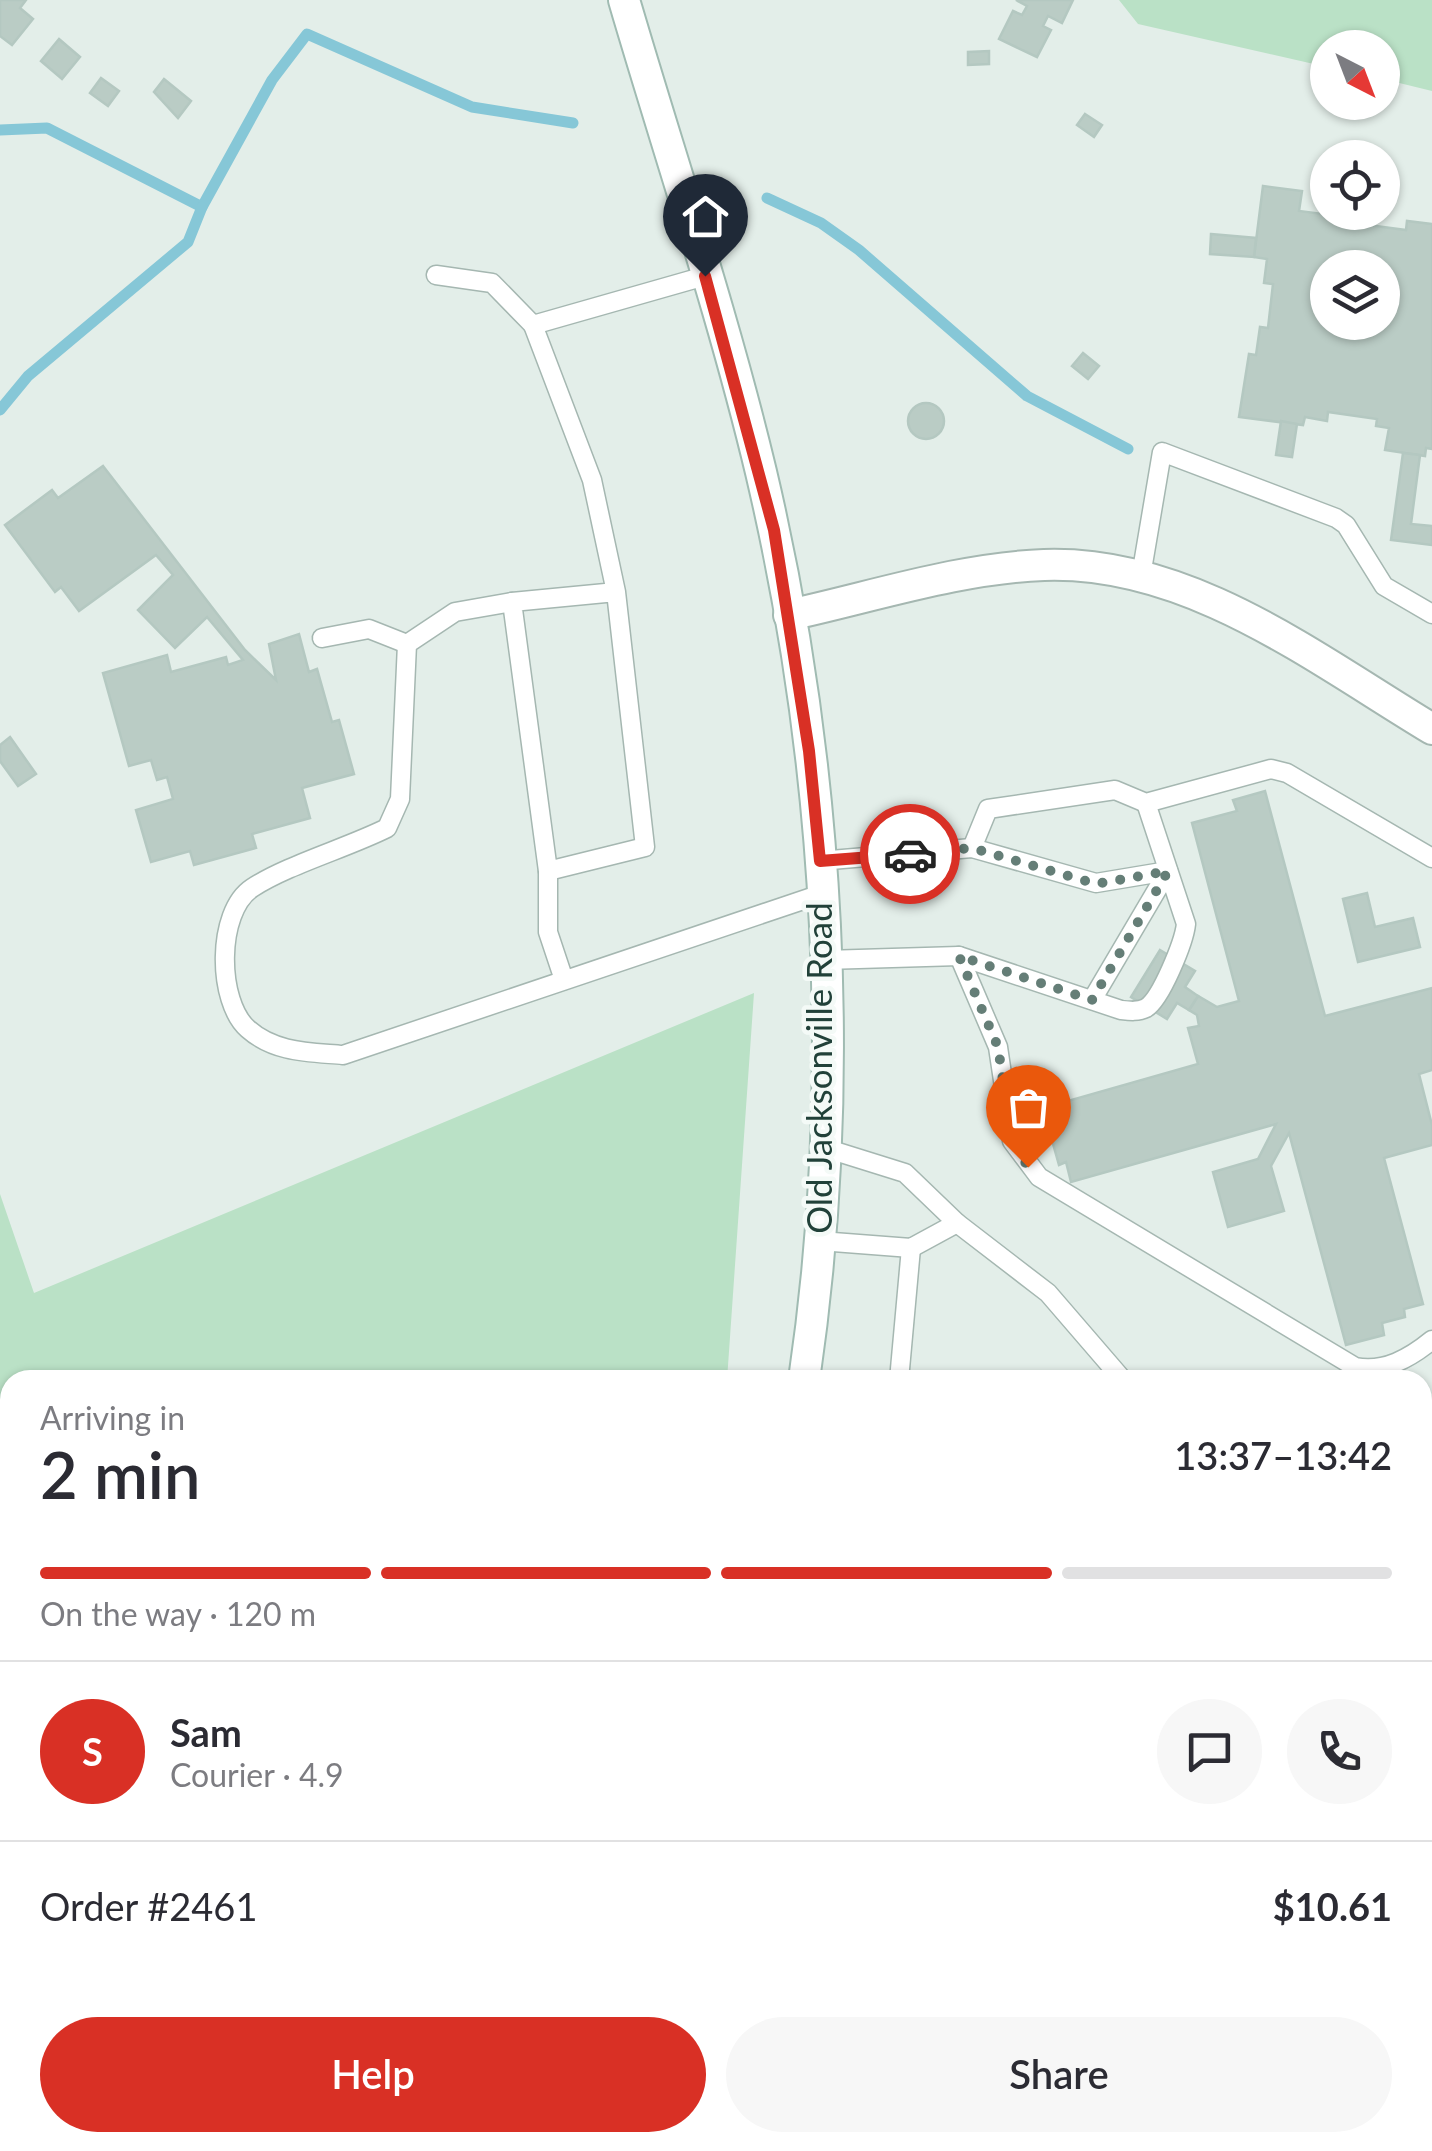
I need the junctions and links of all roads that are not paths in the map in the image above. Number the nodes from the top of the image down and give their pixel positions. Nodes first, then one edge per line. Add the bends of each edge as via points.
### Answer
1 (624, 0) edge
2 (436, 275) dead end
3 (705, 276) junction
4 (532, 325) junction
5 (1141, 576) junction
6 (616, 592) junction
7 (512, 602) junction
8 (1432, 614) edge
9 (789, 615) junction
10 (322, 638) dead end
11 (407, 644) junction
12 (1432, 729) edge
13 (1146, 804) junction
14 (972, 848) junction
15 (1432, 858) edge
16 (820, 861) junction
17 (548, 871) junction
18 (1168, 871) junction
19 (821, 894) junction
20 (959, 956) junction
21 (825, 960) junction
22 (564, 980) junction
23 (1092, 1000) junction
24 (825, 1148) junction
25 (956, 1224) junction
26 (820, 1241) junction
27 (912, 1248) junction
28 (1432, 1340) edge
29 (805, 1370) edge
30 (900, 1370) edge
31 (1113, 1370) edge

1 - 3 main road, Old Jacksonville Road
2 - 4 lane via 492,283
3 - 4 lane
3 - 9 main road, Old Jacksonville Road via 760,469
4 - 6 lane via 592,480
5 - 8 lane via 1162,452 1336,518 1384,586
5 - 9 main road via 1076,566 1014,568
5 - 12 main road via 1254,622
6 - 7 lane
6 - 17 lane via 645,847
7 - 11 lane via 455,612
7 - 17 lane
9 - 16 main road, Old Jacksonville Road
10 - 11 lane via 369,630
11 - 22 lane via 400,799 387,828 249,889 224,935 225,983 246,1028 286,1050 344,1055
13 - 14 lane via 1115,790 988,810
13 - 15 lane via 1271,769
13 - 18 lane
14 - 16 lane
14 - 18 lane via 1096,884
16 - 19 main road, Old Jacksonville Road
17 - 22 lane via 548,932
18 - 23 lane
18 - 23 lane via 1185,936 1153,1002 1135,1011
19 - 21 main road, Old Jacksonville Road
19 - 22 lane
20 - 21 lane
20 - 23 lane
20 - 28 lane via 998,1047 1012,1141 1039,1177 1355,1368 1394,1364
21 - 24 main road, Old Jacksonville Road
24 - 25 lane via 905,1173
24 - 26 main road, Old Jacksonville Road
25 - 27 lane
25 - 31 lane via 1048,1293
26 - 27 lane
26 - 29 main road, Old Jacksonville Road
27 - 30 lane

